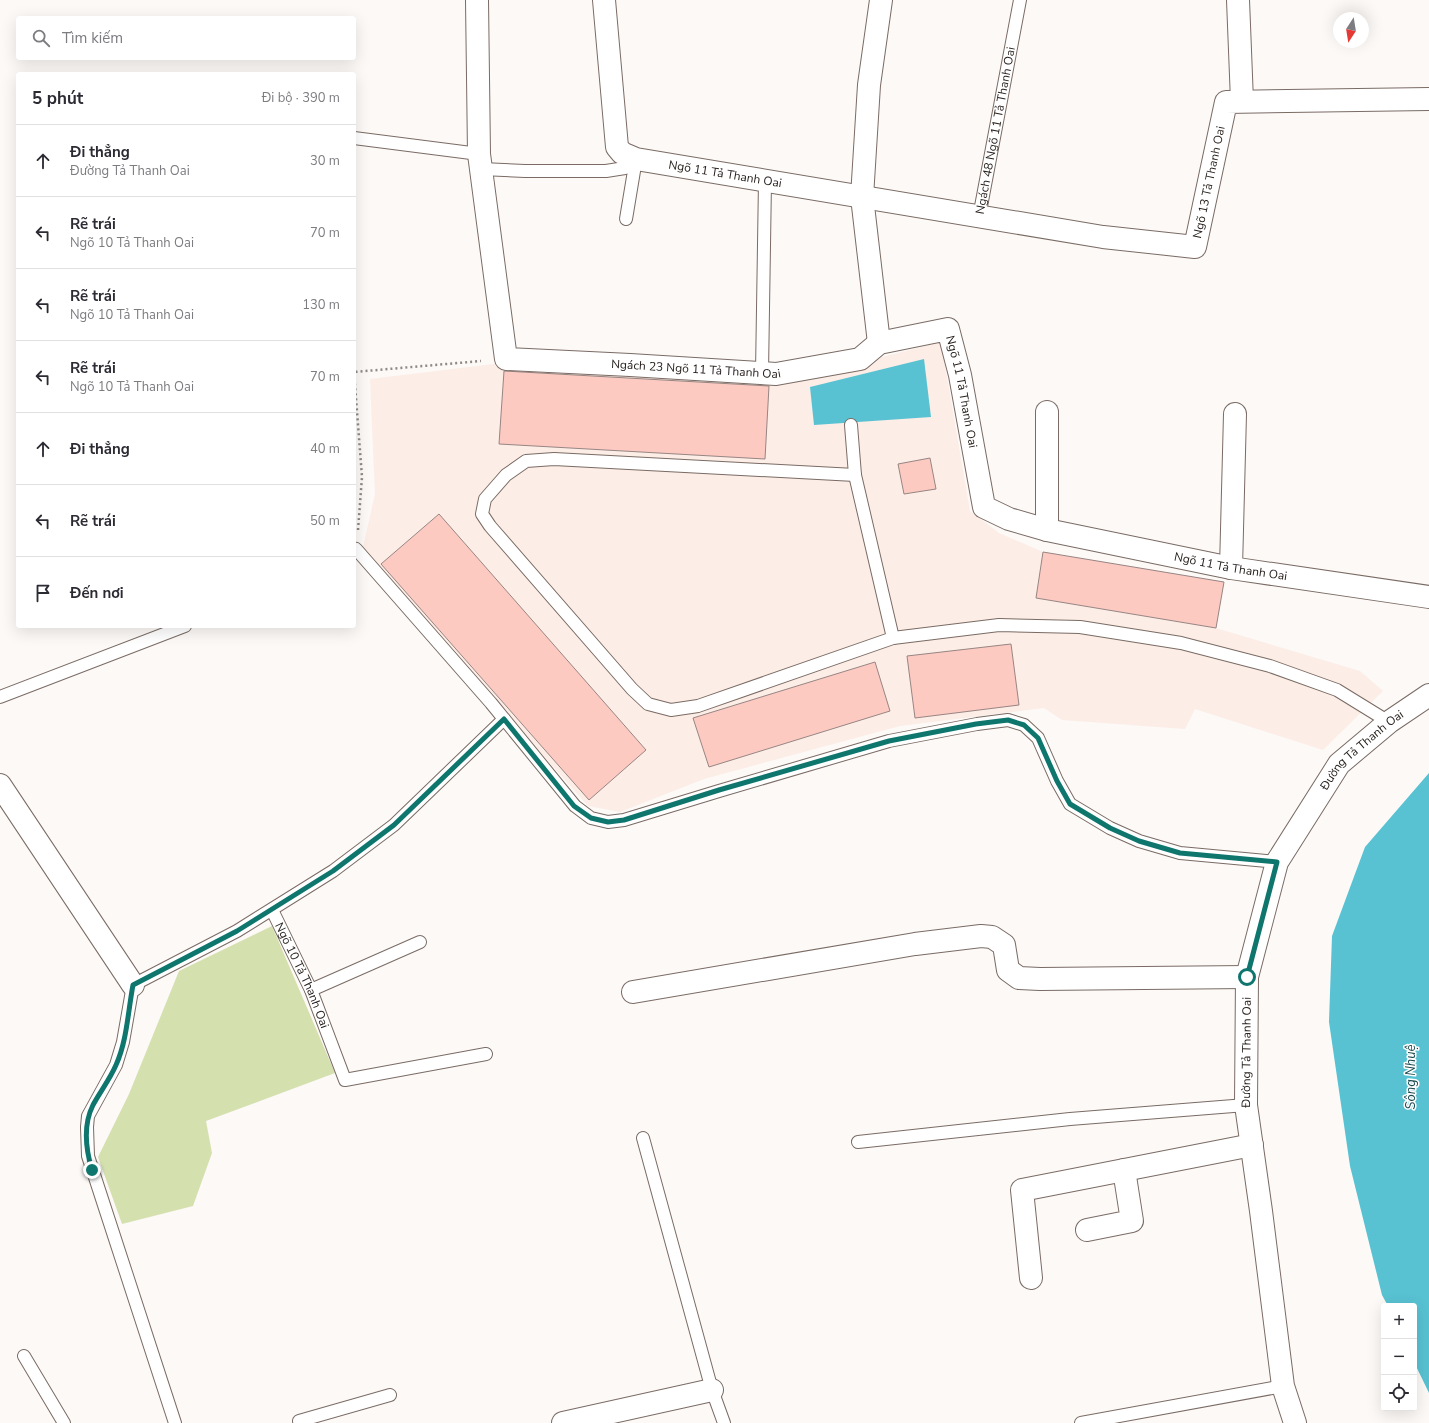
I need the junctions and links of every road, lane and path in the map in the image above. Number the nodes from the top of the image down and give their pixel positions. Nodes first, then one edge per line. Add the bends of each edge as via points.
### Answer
1 (477, 0) edge
2 (604, 0) edge
3 (881, 0) edge
4 (1020, 0) edge
5 (1238, 0) edge
6 (1429, 99) edge
7 (1242, 101) junction
8 (356, 138) edge
9 (636, 159) junction
10 (480, 162) junction
11 (765, 181) junction
12 (862, 197) junction
13 (979, 217) junction
14 (626, 219) dead end
15 (879, 343) junction
16 (506, 359) junction
17 (356, 372) edge
18 (762, 373) junction
19 (356, 398) edge
20 (1047, 412) dead end
21 (1235, 414) dead end
22 (851, 425) dead end
23 (855, 475) junction
24 (1046, 530) junction
25 (356, 540) edge
26 (356, 551) edge
27 (1231, 568) junction
28 (1429, 597) edge
29 (180, 628) edge
30 (893, 638) junction
31 (1429, 695) edge
32 (0, 697) edge
33 (504, 719) junction
34 (1389, 722) junction
35 (0, 785) edge
36 (1277, 862) junction
37 (272, 910) junction
38 (420, 942) dead end
39 (1247, 977) junction
40 (133, 985) junction
41 (311, 990) junction
42 (634, 992) dead end
43 (486, 1054) dead end
44 (1246, 1105) junction
45 (643, 1138) dead end
46 (858, 1142) dead end
47 (1252, 1145) junction
48 (1124, 1170) junction
49 (1087, 1230) dead end
50 (1031, 1278) dead end
51 (24, 1356) dead end
52 (1284, 1386) junction
53 (712, 1390) junction
54 (390, 1395) dead end
55 (296, 1422) edge
56 (64, 1423) edge
57 (175, 1423) edge
58 (563, 1423) edge
59 (724, 1423) edge
60 (1081, 1423) edge
61 (1294, 1423) edge

1 - 10 street
2 - 9 street, Ngõ 11 Tả Thanh Oai via 617,147 622,153
3 - 12 street via 869,85
4 - 13 lane, Ngách 48 Ngõ 11 Tả Thanh Oai
5 - 7 street
6 - 7 street, Ngõ 13 Tả Thanh Oai
7 - 13 street, Ngõ 13 Tả Thanh Oai via 1226,102 1195,246 1103,237
8 - 10 lane
9 - 10 lane via 625,168 606,171 524,171
9 - 11 street, Ngõ 11 Tả Thanh Oai
9 - 14 lane
10 - 16 street
11 - 12 street, Ngõ 11 Tả Thanh Oai
11 - 18 lane
12 - 13 street, Ngách 48 Ngõ 11 Tả Thanh Oai
12 - 15 street
15 - 18 street, Ngách 23 Ngõ 11 Tả Thanh Oai via 860,359 776,374
15 - 24 street, Ngõ 11 Tả Thanh Oai via 948,329 960,375 984,507 1010,519
16 - 17 path
16 - 18 street, Ngách 23 Ngõ 11 Tả Thanh Oai
19 - 25 path via 362,477
20 - 24 street
21 - 27 street
22 - 23 lane
23 - 30 lane
23 - 30 lane via 554,459 526,461 506,475 485,499 482,514 648,704 671,710 698,706
24 - 27 street, Ngõ 11 Tả Thanh Oai
26 - 33 lane
27 - 28 street, Ngõ 11 Tả Thanh Oai
29 - 32 lane
30 - 34 lane via 999,626 1080,627 1181,643 1270,666 1337,690
31 - 34 street, Đường Tả Thanh Oai
33 - 36 lane via 574,806 591,818 608,822 624,820 889,741 1008,720 1024,725 1038,738 1070,804 1110,828 1139,841 1180,853
33 - 37 lane, Ngõ 10 Tả Thanh Oai via 394,825 333,871
34 - 36 street, Đường Tả Thanh Oai via 1339,764
35 - 40 street
36 - 39 street, Đường Tả Thanh Oai
37 - 40 lane
37 - 41 lane, Ngõ 10 Tả Thanh Oai
38 - 41 lane
39 - 42 street via 1019,978 1008,970 1004,945 992,937 981,936 915,944
39 - 44 street, Đường Tả Thanh Oai
40 - 57 lane via 123,1042 116,1065 88,1116 88,1156
41 - 43 lane, Ngõ 10 Tả Thanh Oai via 345,1080
44 - 46 lane via 1070,1118
44 - 47 street, Đường Tả Thanh Oai
45 - 53 lane
47 - 48 street
47 - 52 street, Đường Tả Thanh Oai
48 - 49 street via 1132,1221
48 - 50 street via 1022,1190
51 - 56 lane
52 - 60 lane
52 - 61 street, Đường Tả Thanh Oai
53 - 58 street
53 - 59 lane
54 - 55 lane

